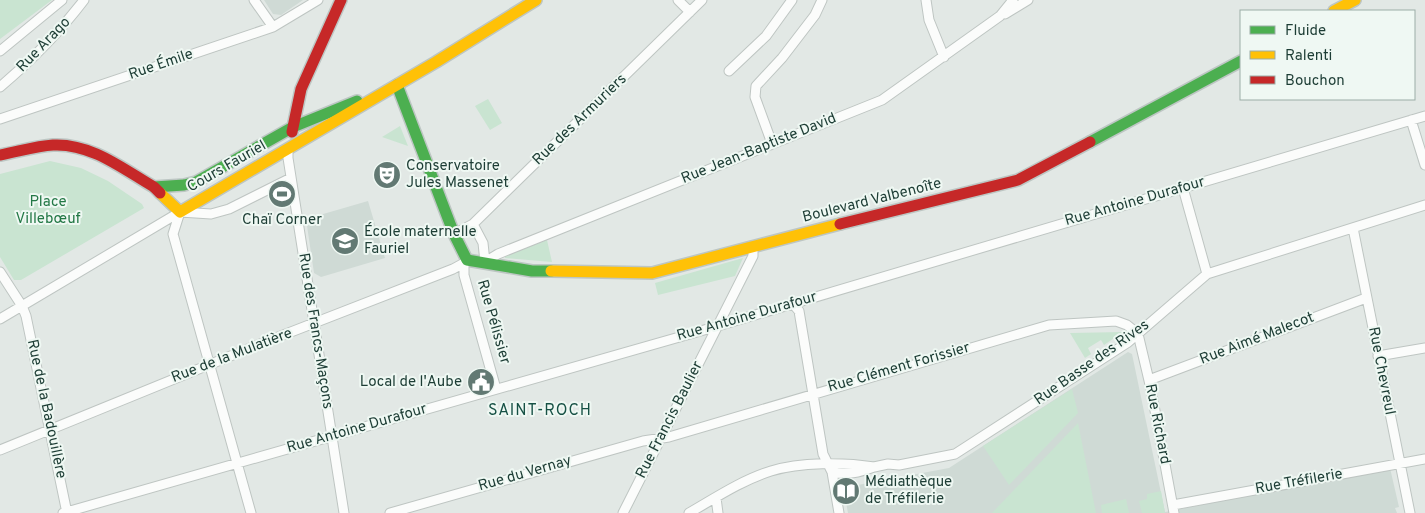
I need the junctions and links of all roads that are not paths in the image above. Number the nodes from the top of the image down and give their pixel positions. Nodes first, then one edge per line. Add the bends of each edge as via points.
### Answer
1 (62, 0) edge
2 (84, 0) edge
3 (254, 0) edge
4 (318, 0) edge
5 (341, 0) edge
6 (536, 0) edge
7 (678, 0) edge
8 (702, 0) edge
9 (792, 0) edge
10 (822, 0) edge
11 (926, 0) edge
12 (1013, 0) edge
13 (1028, 0) edge
14 (1355, 0) edge
15 (1336, 10) edge
16 (690, 12) junction
17 (1000, 16) junction
18 (272, 27) junction
19 (0, 51) edge
20 (944, 57) junction
21 (1240, 62) edge
22 (728, 70) dead end
23 (397, 85) junction
24 (0, 87) edge
25 (1425, 116) edge
26 (0, 119) edge
27 (1412, 120) junction
28 (293, 127) junction
29 (770, 145) junction
30 (288, 149) junction
31 (0, 155) edge
32 (1425, 165) edge
33 (291, 178) junction
34 (154, 187) junction
35 (1184, 188) junction
36 (1425, 205) edge
37 (180, 212) junction
38 (473, 224) junction
39 (1353, 228) junction
40 (454, 234) junction
41 (750, 247) junction
42 (466, 261) junction
43 (484, 262) junction
44 (0, 272) edge
45 (1207, 274) junction
46 (1366, 298) junction
47 (793, 304) junction
48 (22, 306) junction
49 (0, 319) edge
50 (314, 324) junction
51 (718, 326) junction
52 (1138, 334) junction
53 (1425, 348) edge
54 (1378, 356) junction
55 (210, 364) junction
56 (1149, 380) junction
57 (496, 389) junction
58 (814, 393) junction
59 (50, 429) junction
60 (331, 436) junction
61 (660, 438) junction
62 (0, 450) edge
63 (1425, 459) edge
64 (238, 463) junction
65 (1400, 464) junction
66 (829, 468) junction
67 (716, 498) junction
68 (1173, 509) edge
69 (65, 513) edge
70 (251, 513) edge
71 (344, 513) edge
72 (390, 513) edge
73 (623, 513) edge
74 (689, 513) edge
75 (718, 513) edge
76 (839, 513) edge
77 (1410, 513) edge

1 - 19 street
2 - 24 street, Rue Arago via 60,30
3 - 18 street
4 - 18 street, Rue Émile
5 - 28 main road via 302,89
6 - 23 main road, Cours Fauriel
7 - 16 street
8 - 16 street, Rue des Armuriers
9 - 22 street via 766,36
10 - 29 street via 782,58 756,86 754,98
11 - 20 street via 929,20
12 - 17 street, Rue Jean-Baptiste David
13 - 17 street
14 - 15 main road
16 - 38 street, Rue des Armuriers
17 - 20 street, Rue Jean-Baptiste David
18 - 26 street, Rue Émile
20 - 29 street, Rue Jean-Baptiste David via 882,100
21 - 41 main road, Boulevard Valbenoîte via 1018,180
23 - 28 main road, Cours Fauriel
23 - 30 main road, Cours Fauriel
23 - 40 main road
25 - 27 street, Rue Antoine Durafour
27 - 32 street
27 - 35 street, Rue Antoine Durafour
28 - 30 main road, Cours Fauriel
28 - 34 main road, Cours Fauriel via 196,182
29 - 43 street, Rue Jean-Baptiste David
30 - 33 street, Rue des Francs-Maçons
30 - 37 main road, Cours Fauriel
31 - 34 main road via 52,145 70,146 94,152
33 - 37 street, Cours Fauriel via 229,209 211,214
33 - 50 street, Rue des Francs-Maçons
34 - 37 main road
35 - 45 street
35 - 47 street, Rue Antoine Durafour
36 - 39 street, Rue Basse des Rives
37 - 48 street
37 - 55 street via 173,234
38 - 40 street, Rue des Armuriers
38 - 43 street via 483,243
39 - 45 street, Rue Basse des Rives
39 - 46 street, Rue Chevreul
40 - 42 main road
41 - 43 main road, Boulevard Valbenoîte via 652,273 532,271
41 - 51 street, Rue Francis Baulier via 753,256
42 - 43 main road, Boulevard Valbenoîte
42 - 50 street, Rue de la Mulatière
42 - 57 street, Rue Pélissier via 464,275
44 - 48 street
45 - 52 street, Rue Basse des Rives
46 - 54 street, Rue Chevreul
46 - 56 street, Rue Aimé Malecot
47 - 51 street, Rue Antoine Durafour
47 - 58 street via 799,311
48 - 49 street
48 - 59 street, Rue de la Badouillère
50 - 55 street, Rue de la Mulatière
50 - 60 street, Rue des Francs-Maçons
51 - 57 street, Rue Antoine Durafour
51 - 61 street, Rue Francis Baulier
52 - 56 street, Rue Richard
52 - 58 street, Rue Clément Forissier via 1116,321 1049,325
52 - 66 street, Rue Basse des Rives via 955,454 899,465
53 - 54 street
54 - 65 street, Rue Chevreul
55 - 59 street, Rue de la Mulatière
55 - 64 street
56 - 68 street, Rue Richard
57 - 60 street, Rue Antoine Durafour
58 - 61 street, Rue Clément Forissier
58 - 66 street via 823,454
59 - 62 street, Rue de la Mulatière
59 - 69 street, Rue de la Badouillère
60 - 64 street, Rue Antoine Durafour
60 - 71 street, Rue des Francs-Maçons
61 - 72 street, Rue du Vernay
61 - 73 street, Rue Francis Baulier
63 - 65 street, Rue Tréfilerie
64 - 69 street, Rue Antoine Durafour
64 - 70 street
65 - 68 street, Rue Tréfilerie
65 - 77 street, Rue Chevreul
66 - 67 street via 815,464 772,471
66 - 76 street
67 - 74 street
67 - 75 street

